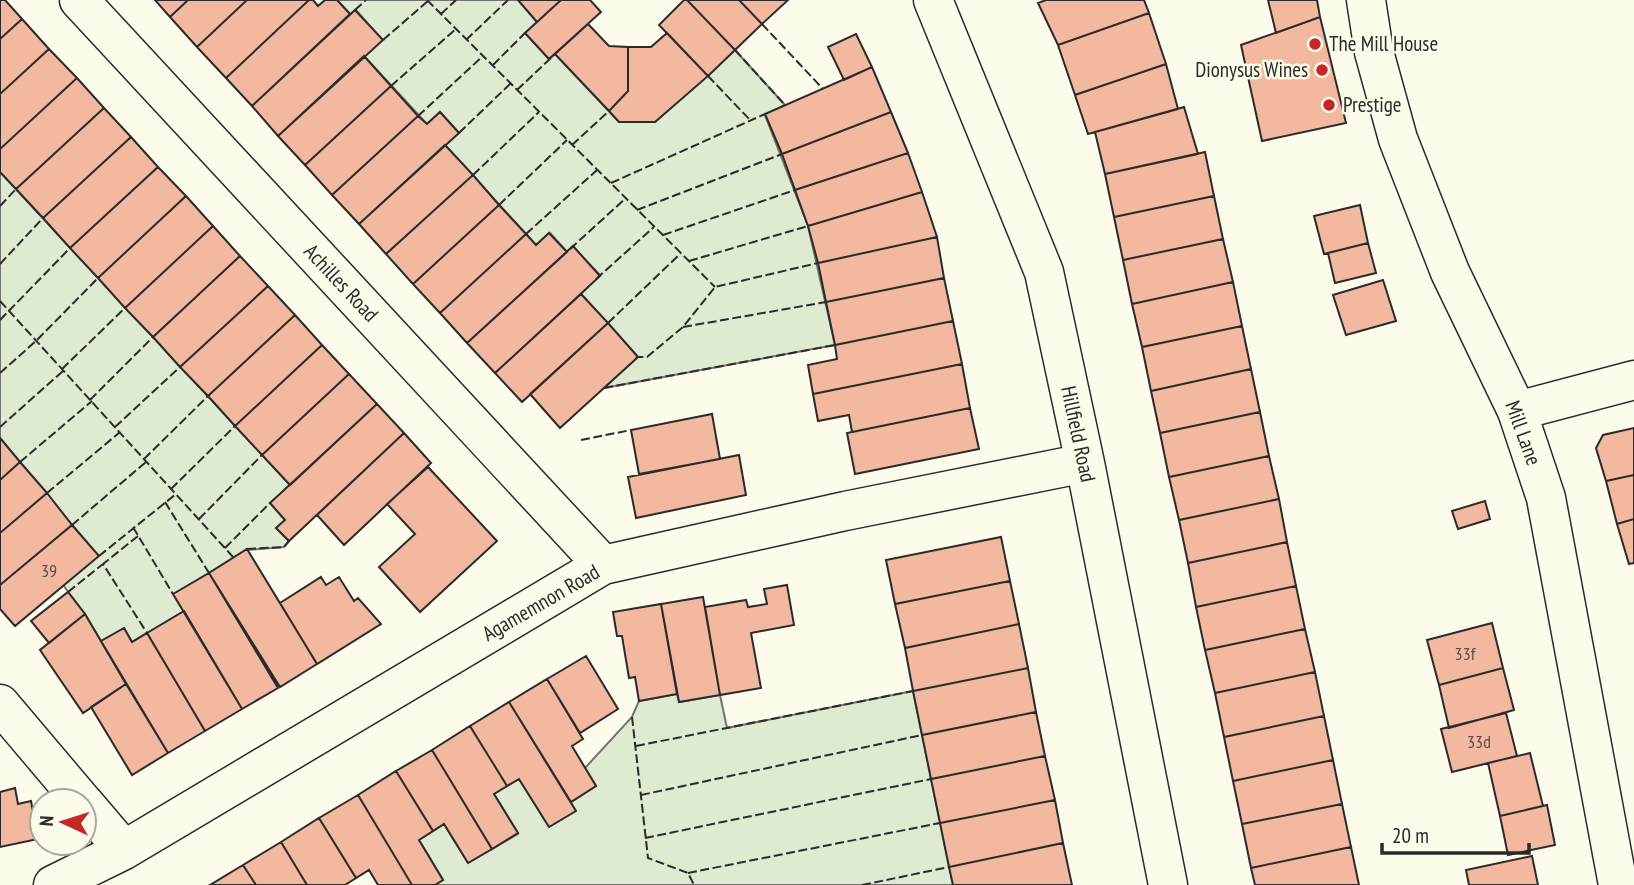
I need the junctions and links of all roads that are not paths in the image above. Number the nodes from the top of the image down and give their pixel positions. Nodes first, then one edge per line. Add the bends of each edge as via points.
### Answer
1 (79, 0) edge
2 (933, 0) edge
3 (1366, 0) edge
4 (1634, 380) edge
5 (1517, 411) junction
6 (1085, 463) junction
7 (603, 565) junction
8 (0, 704) edge
9 (70, 787) edge
10 (98, 820) edge
11 (1623, 844) edge
12 (124, 850) junction
13 (53, 885) edge
14 (1168, 885) edge
15 (1618, 885) edge

1 - 7 street, Achilles Road
2 - 6 street, Hillfield Road via 1044,272
3 - 5 street, Mill Lane via 1374,52 1398,139 1450,272
4 - 5 street
5 - 11 street, Mill Lane via 1546,499
6 - 7 street, Agamemnon Road
6 - 14 street, Hillfield Road
7 - 12 street, Agamemnon Road
8 - 9 street
10 - 12 street
11 - 15 street, Mill Lane
12 - 13 street, Agamemnon Road

